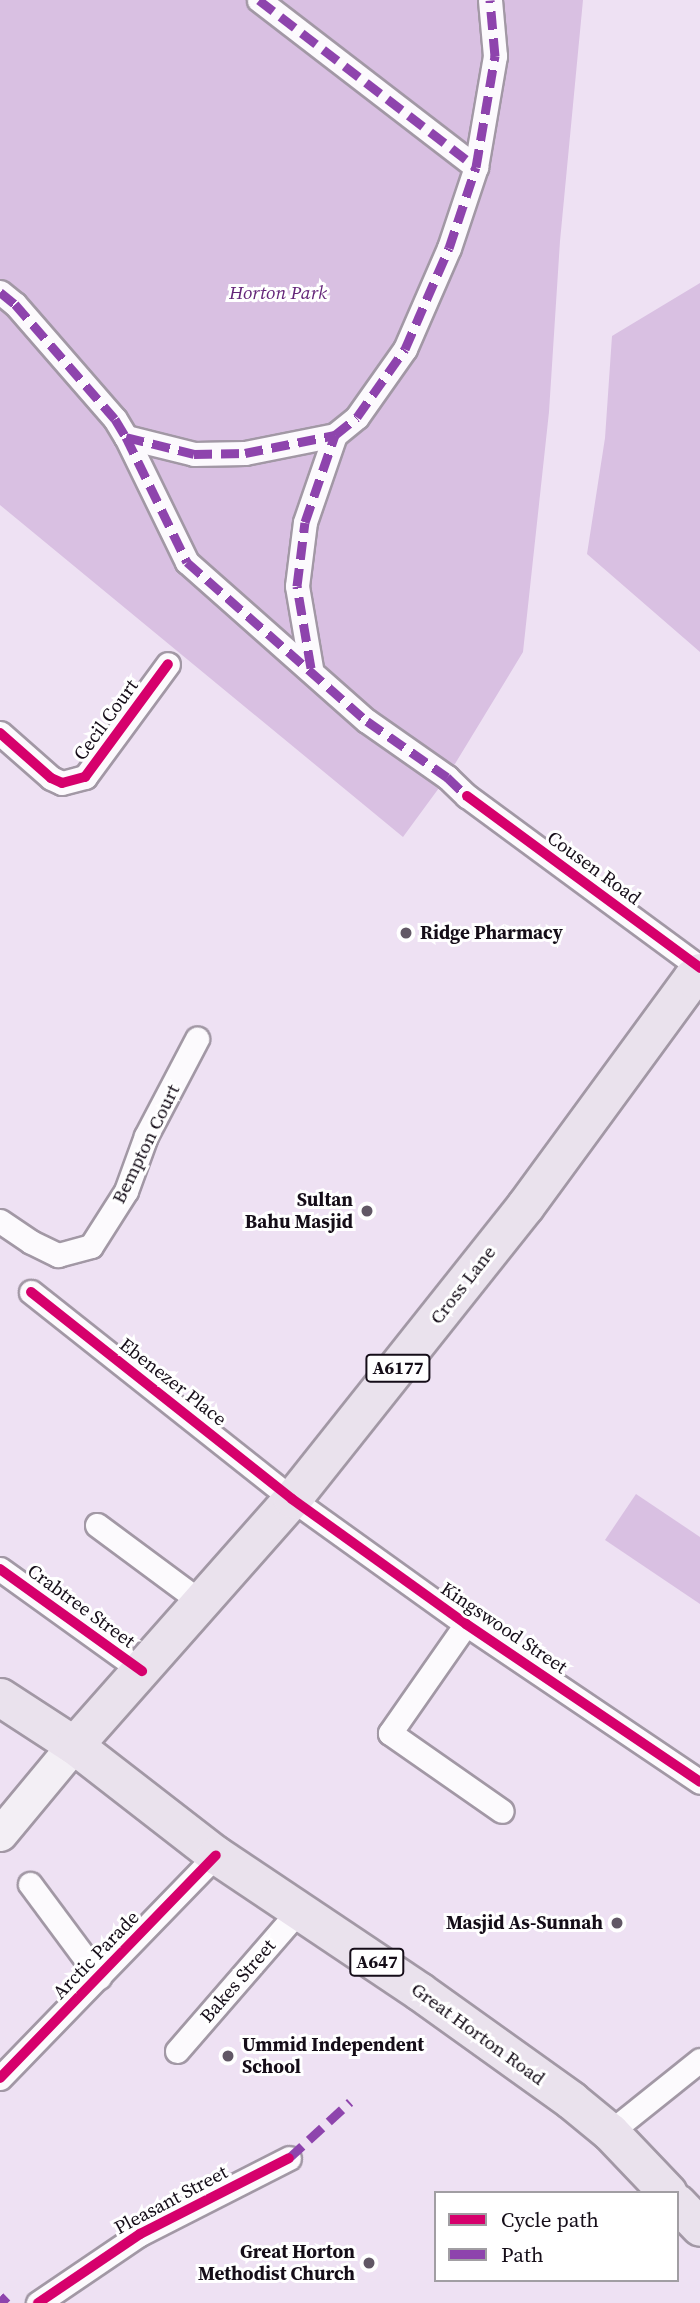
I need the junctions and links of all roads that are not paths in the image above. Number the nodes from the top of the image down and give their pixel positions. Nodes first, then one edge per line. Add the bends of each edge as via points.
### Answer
1 (259, 0) edge
2 (490, 0) edge
3 (476, 166) junction
4 (0, 292) edge
5 (335, 435) junction
6 (126, 437) junction
7 (168, 664) dead end
8 (310, 668) junction
9 (0, 733) edge
10 (700, 970) edge
11 (197, 1039) dead end
12 (0, 1221) edge
13 (31, 1292) dead end
14 (292, 1499) junction
15 (97, 1525) dead end
16 (0, 1569) edge
17 (202, 1603) junction
18 (466, 1624) junction
19 (142, 1671) junction
20 (0, 1696) edge
21 (74, 1745) junction
22 (700, 1782) edge
23 (502, 1811) dead end
24 (0, 1834) edge
25 (216, 1855) junction
26 (30, 1884) dead end
27 (299, 1910) junction
28 (99, 1977) junction
29 (177, 2051) dead end
30 (700, 2060) edge
31 (0, 2078) edge
32 (610, 2132) junction
33 (289, 2158) dead end
34 (666, 2191) edge
35 (679, 2205) edge
36 (700, 2227) edge
37 (38, 2303) edge

1 - 3 street
2 - 3 street via 495,56
3 - 5 street via 449,248 405,349 357,417
4 - 6 street, Cousen Road
5 - 6 street via 245,453 194,454
5 - 8 street via 305,522 297,586
6 - 8 street, Cousen Road via 187,562
7 - 9 street, Cecil Court via 85,777 62,783 51,778
8 - 10 street, Cousen Road via 367,721 447,776 467,796
10 - 14 main road, Cross Lane / A6177 via 525,1206
11 - 12 street, Bempton Court via 146,1136 126,1191 91,1246 58,1255
13 - 14 street, Ebenezer Place
14 - 17 main road, Cross Lane / A6177
14 - 18 street, Kingswood Street
15 - 17 street
16 - 19 street, Crabtree Street
17 - 19 main road, Cross Lane / A6177
18 - 22 street, Kingswood Street
18 - 23 street via 390,1733
19 - 21 main road, Cross Lane / A6177
20 - 21 main road, Great Horton Road
21 - 24 street
21 - 25 main road, Great Horton Road / A647
25 - 27 main road, Great Horton Road / A647
25 - 28 street, Arctic Parade
26 - 28 street
27 - 29 street, Bakes Street
27 - 32 main road, Great Horton Road / A647 via 419,1991
28 - 31 street, Arctic Parade
30 - 32 street
32 - 34 main road, Great Horton Road / A647
33 - 37 street, Pleasant Street via 139,2234
35 - 36 main road

